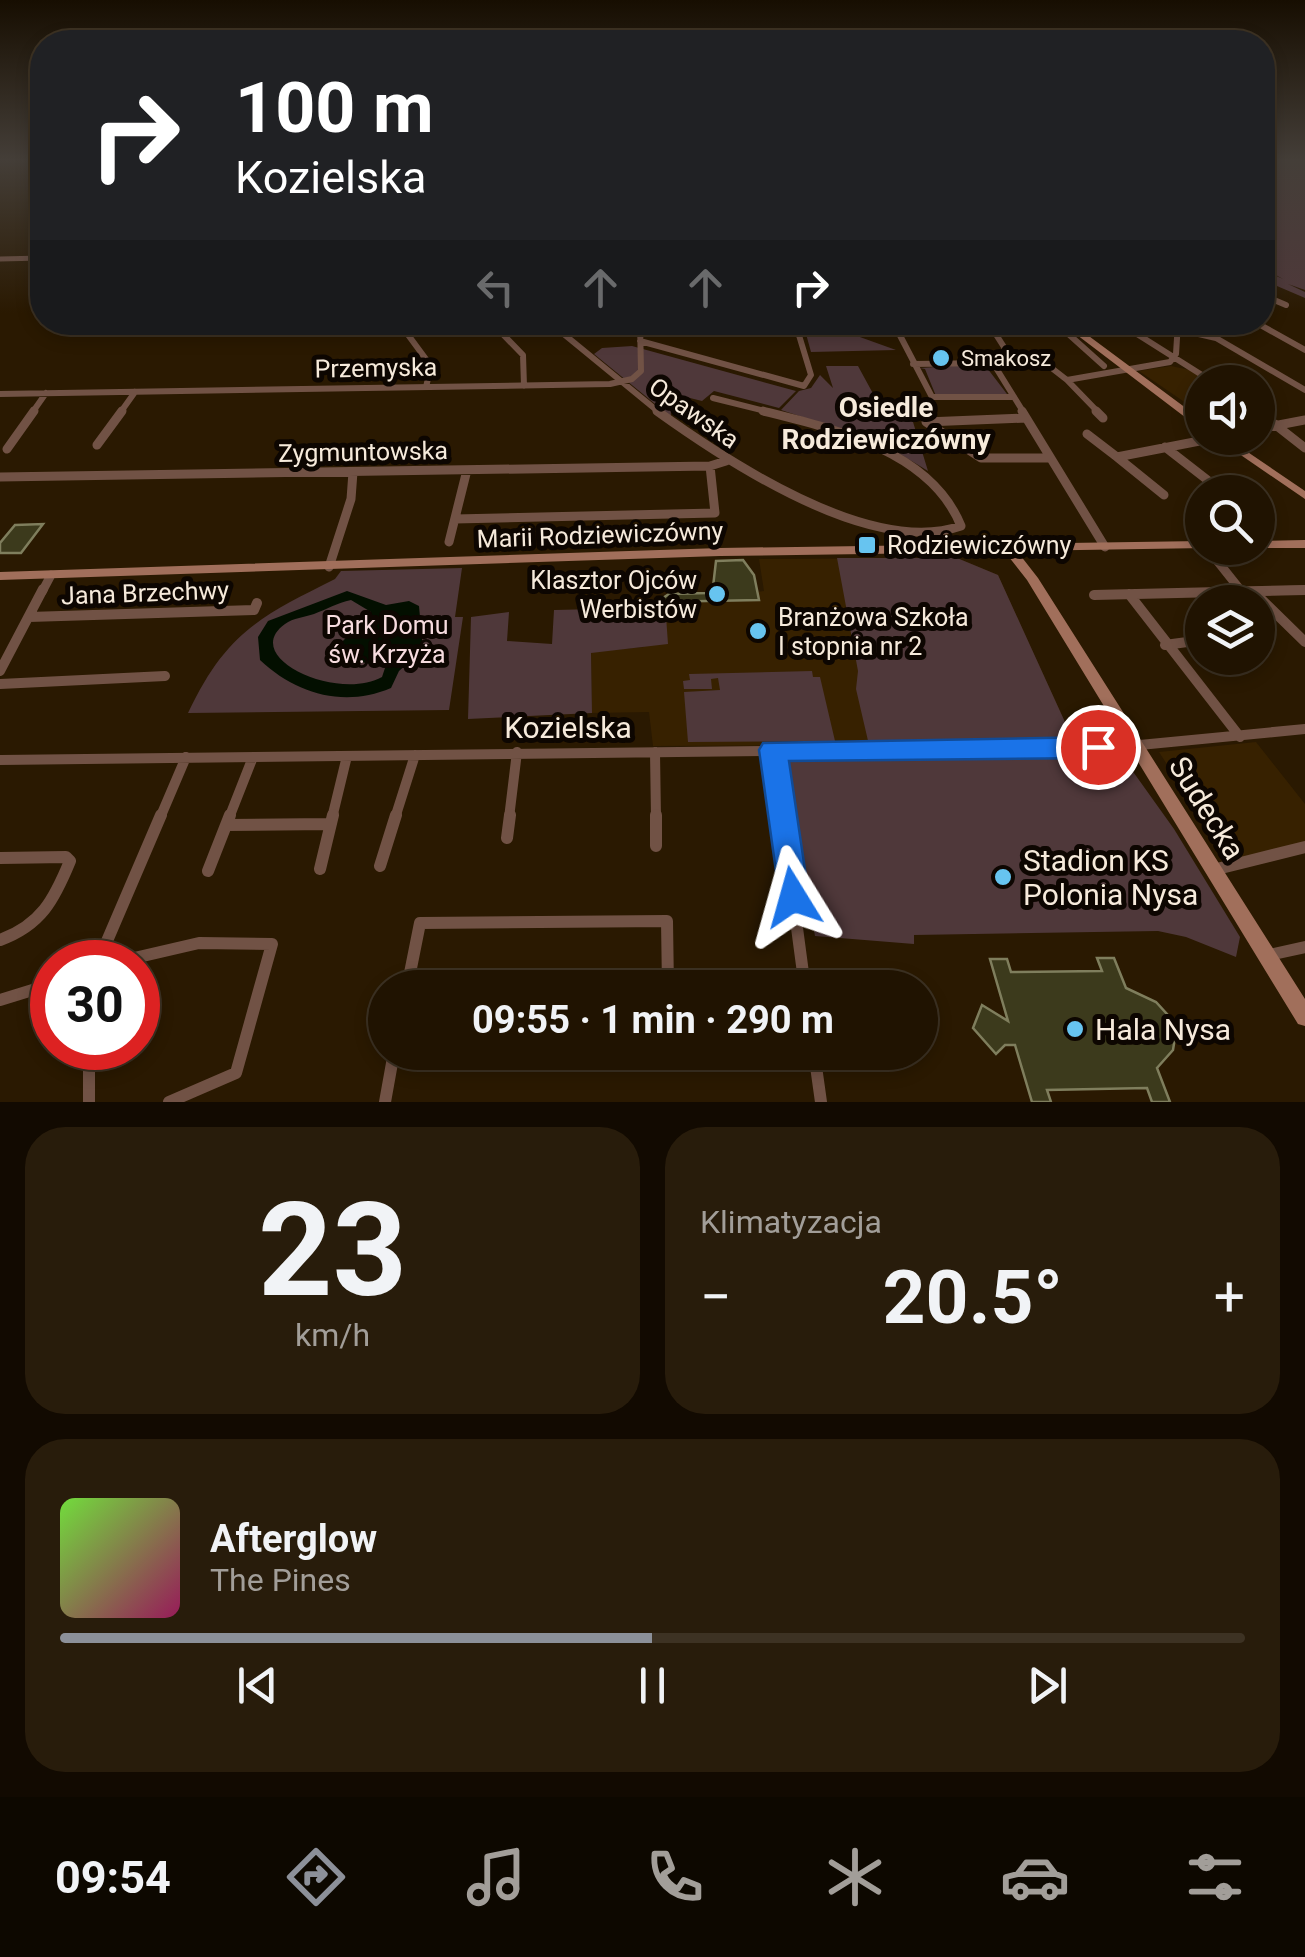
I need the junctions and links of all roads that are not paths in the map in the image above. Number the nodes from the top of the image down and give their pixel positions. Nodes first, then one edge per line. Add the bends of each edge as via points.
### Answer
1 (30, 258) edge
2 (0, 259) edge
3 (1275, 301) edge
4 (1286, 306) dead end
5 (1275, 333) edge
6 (408, 335) edge
7 (504, 335) edge
8 (563, 335) edge
9 (640, 335) edge
10 (799, 335) edge
11 (900, 335) edge
12 (996, 335) edge
13 (1071, 335) edge
14 (1076, 335) edge
15 (1137, 335) edge
16 (1177, 335) edge
17 (1206, 335) edge
18 (640, 342) junction
19 (1089, 350) junction
20 (1305, 350) edge
21 (1173, 359) junction
22 (913, 363) junction
23 (993, 363) junction
24 (1049, 366) dead end
25 (1104, 366) dead end
26 (1185, 366) edge
27 (1125, 370) junction
28 (1067, 380) junction
29 (618, 383) junction
30 (524, 386) junction
31 (426, 388) junction
32 (1305, 390) edge
33 (135, 392) junction
34 (0, 394) edge
35 (46, 394) junction
36 (1014, 397) junction
37 (713, 398) dead end
38 (1185, 413) edge
39 (1026, 418) junction
40 (1103, 418) dead end
41 (1305, 420) edge
42 (1275, 426) edge
43 (1275, 427) edge
44 (1087, 434) dead end
45 (97, 444) dead end
46 (1185, 444) edge
47 (1165, 447) junction
48 (1305, 448) edge
49 (7, 449) dead end
50 (1244, 455) edge
51 (1117, 457) junction
52 (1050, 458) junction
53 (726, 461) junction
54 (710, 466) junction
55 (467, 470) junction
56 (354, 472) junction
57 (1202, 475) edge
58 (0, 478) edge
59 (1164, 495) dead end
60 (1305, 496) edge
61 (455, 519) junction
62 (916, 532) junction
63 (449, 542) dead end
64 (1275, 544) edge
65 (1305, 544) edge
66 (1185, 546) edge
67 (1105, 547) junction
68 (1045, 548) junction
69 (1012, 549) junction
70 (923, 550) junction
71 (1222, 565) edge
72 (329, 567) junction
73 (1030, 569) junction
74 (51, 575) junction
75 (0, 576) edge
76 (1241, 585) edge
77 (1305, 590) edge
78 (1275, 591) edge
79 (1185, 593) edge
80 (1129, 594) junction
81 (1094, 595) dead end
82 (257, 603) dead end
83 (1275, 616) edge
84 (28, 617) junction
85 (1185, 642) edge
86 (1305, 642) edge
87 (1164, 644) junction
88 (0, 671) edge
89 (165, 676) dead end
90 (0, 684) edge
91 (1305, 730) edge
92 (1240, 737) junction
93 (1136, 746) junction
94 (773, 750) junction
95 (517, 752) junction
96 (655, 752) junction
97 (415, 755) junction
98 (347, 756) junction
99 (186, 757) junction
100 (252, 757) junction
101 (0, 760) edge
102 (330, 824) junction
103 (226, 825) junction
104 (508, 838) dead end
105 (656, 846) dead end
106 (1305, 847) edge
107 (0, 858) edge
108 (380, 866) dead end
109 (320, 869) dead end
110 (1213, 870) junction
111 (208, 871) dead end
112 (0, 940) edge
113 (107, 940) edge
114 (1305, 947) edge
115 (160, 952) edge
116 (1267, 955) junction
117 (411, 970) edge
118 (668, 970) edge
119 (803, 970) edge
120 (30, 991) edge
121 (0, 1000) edge
122 (1305, 1017) edge
123 (89, 1070) edge
124 (391, 1070) edge
125 (816, 1070) edge
126 (89, 1102) edge
127 (169, 1102) edge
128 (385, 1102) edge
129 (820, 1102) edge

1 - 2 street
3 - 4 street
5 - 20 street
6 - 31 street via 431,366
7 - 30 street via 523,356
8 - 29 street
9 - 18 street
10 - 18 street via 811,376 804,386
11 - 22 street
12 - 23 street via 1011,358
13 - 19 street
14 - 19 street
15 - 21 street
16 - 21 street
17 - 32 street
18 - 29 street via 641,371
19 - 25 street
19 - 27 street
21 - 26 street
21 - 27 street
22 - 23 street
22 - 36 street via 932,397
23 - 36 street
24 - 28 street
27 - 28 street
27 - 38 street
28 - 40 street
29 - 30 street, Przemyska
29 - 53 street, Opawska
30 - 31 street, Przemyska
31 - 33 street, Przemyska
33 - 35 street, Przemyska
33 - 45 street
34 - 35 street, Przemyska
35 - 49 street
36 - 39 street
37 - 62 street, Opawska via 846,434 910,466 941,492 961,521 955,529
39 - 52 street
39 - 52 street via 927,424 980,458
41 - 42 street
43 - 48 street
44 - 51 street
46 - 47 street
47 - 51 street
47 - 57 street
50 - 60 street
51 - 59 street
52 - 67 street
53 - 54 street, Zygmuntowska
53 - 62 street, Opawska via 860,521
54 - 55 street, Zygmuntowska
54 - 61 street via 716,513
55 - 56 street, Zygmuntowska
55 - 61 street
56 - 58 street, Zygmuntowska
56 - 72 street
61 - 63 street
62 - 70 street
64 - 65 street
66 - 67 street, Marii Rodziewiczówny
67 - 68 street, Marii Rodziewiczówny
68 - 69 street, Marii Rodziewiczówny
68 - 73 street
69 - 70 street, Marii Rodziewiczówny
69 - 73 street, Sudecka
70 - 72 street, Marii Rodziewiczówny
71 - 76 street
72 - 74 street, Marii Rodziewiczówny
73 - 93 street, Sudecka
74 - 75 street, Marii Rodziewiczówny
74 - 84 street, Jana Brzechwy
77 - 78 street
79 - 80 street
80 - 81 street
80 - 87 street
82 - 84 street, Jana Brzechwy via 254,610
83 - 86 street
84 - 88 street, Jana Brzechwy
85 - 87 street
87 - 92 street
89 - 90 street
91 - 92 street
92 - 93 street
93 - 94 street, Kozielska
93 - 110 street, Sudecka
94 - 96 street, Kozielska
94 - 119 street
95 - 96 street, Kozielska
95 - 97 street, Kozielska
95 - 104 street
96 - 105 street
97 - 98 street, Kozielska
97 - 108 street
98 - 100 street, Kozielska
98 - 102 street
99 - 100 street, Kozielska
99 - 101 street, Kozielska
99 - 113 street
100 - 103 street
102 - 103 street
102 - 109 street
103 - 111 street
106 - 110 street
107 - 112 street via 70,861 42,919 28,932
110 - 116 street, Sudecka
114 - 116 street
115 - 127 street via 198,943 272,944 236,1073
116 - 122 street, Sudecka
117 - 118 street via 420,924 667,921
120 - 121 street
123 - 126 street
124 - 128 street
125 - 129 street

